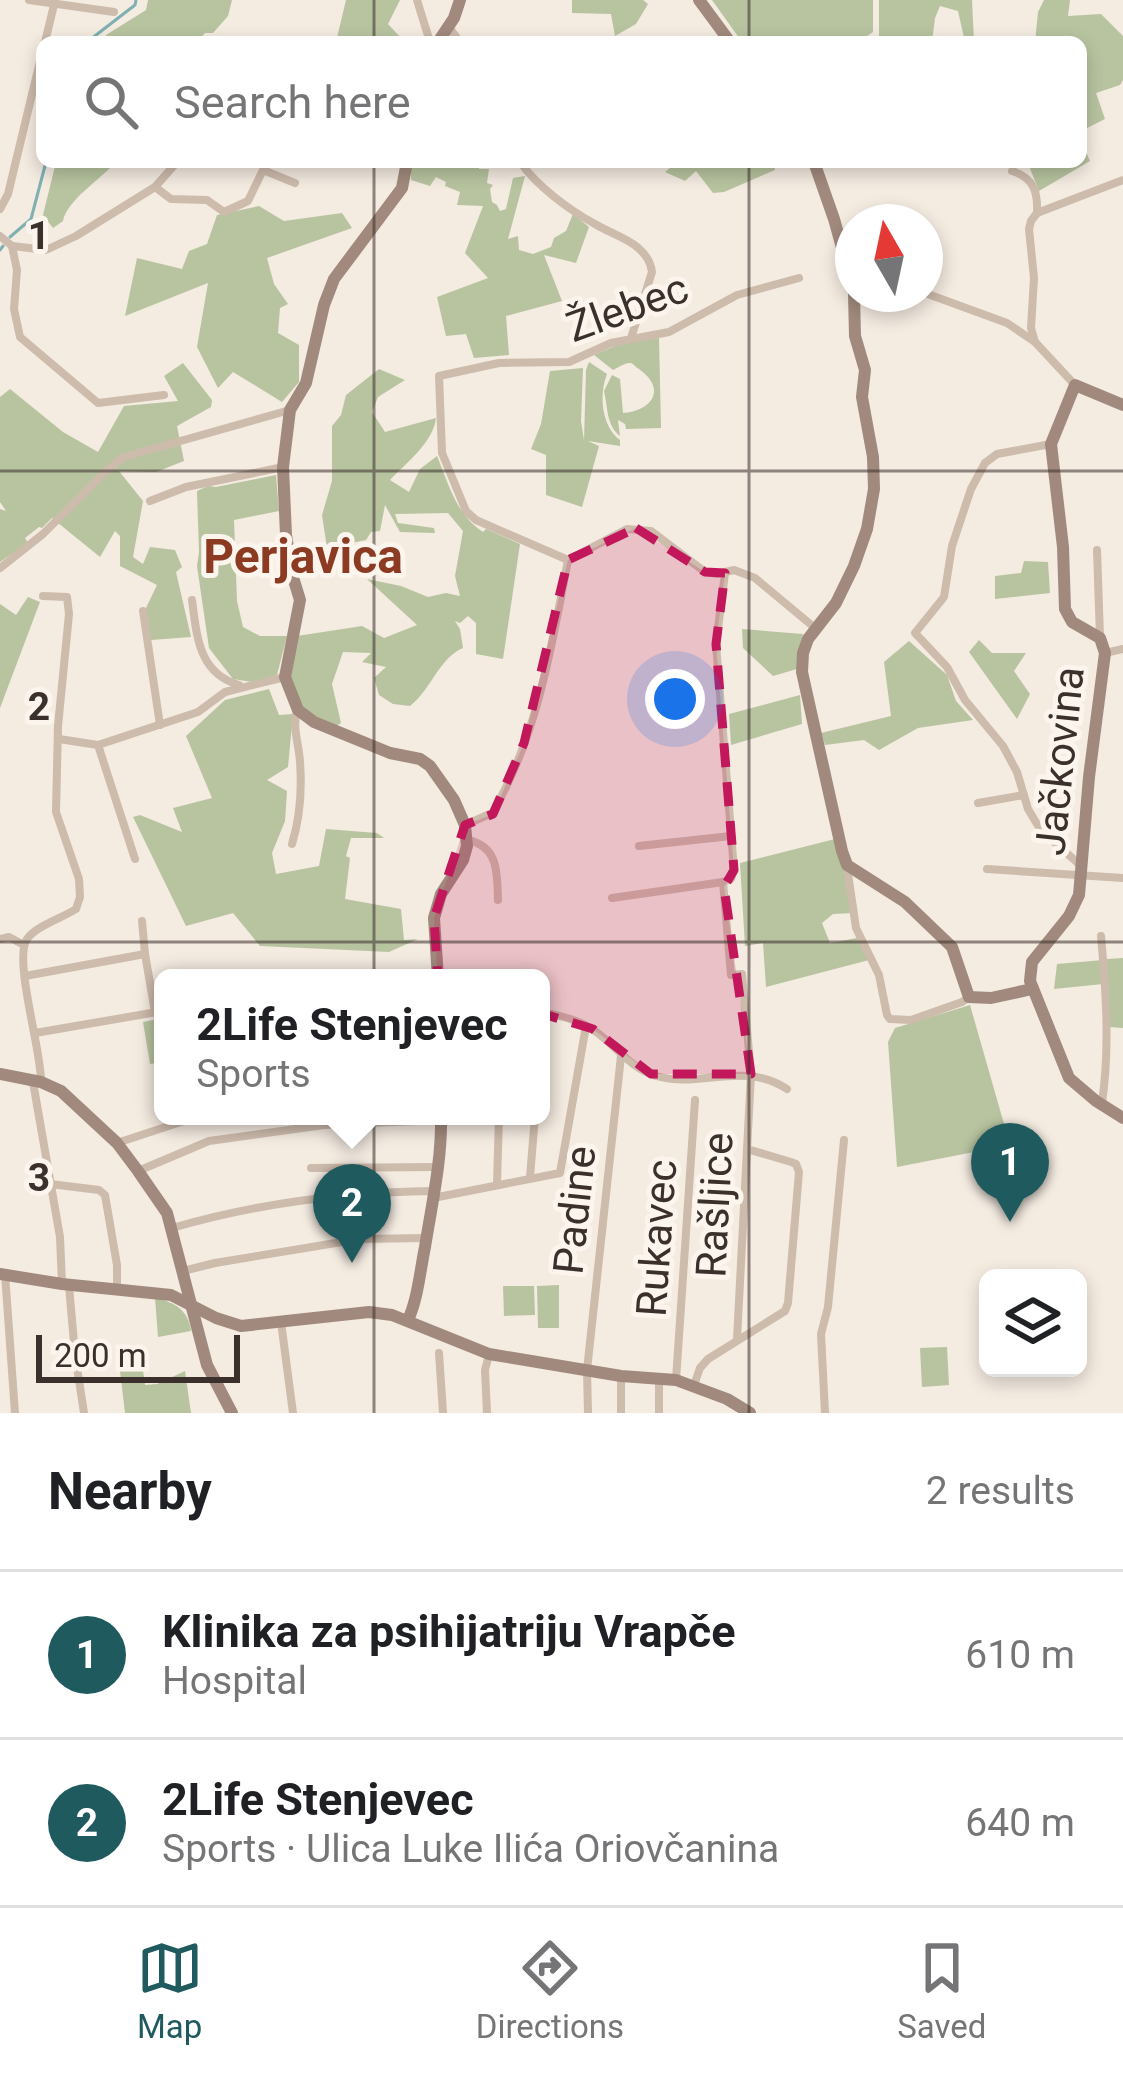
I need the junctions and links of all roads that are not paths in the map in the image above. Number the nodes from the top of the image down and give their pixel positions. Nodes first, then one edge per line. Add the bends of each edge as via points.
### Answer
1 (28, 0) edge
2 (417, 0) edge
3 (460, 0) edge
4 (699, 0) edge
5 (54, 5) junction
6 (114, 12) dead end
7 (449, 27) junction
8 (46, 36) edge
9 (432, 36) edge
10 (440, 36) edge
11 (456, 36) edge
12 (726, 36) edge
13 (36, 78) edge
14 (172, 168) edge
15 (406, 168) edge
16 (525, 168) edge
17 (816, 168) edge
18 (1012, 171) dead end
19 (1123, 180) edge
20 (295, 183) dead end
21 (155, 187) junction
22 (0, 208) edge
23 (1037, 213) junction
24 (835, 220) edge
25 (0, 236) edge
26 (12, 245) junction
27 (799, 278) dead end
28 (943, 300) edge
29 (854, 312) edge
30 (632, 338) junction
31 (1036, 342) junction
32 (1075, 385) junction
33 (164, 394) dead end
34 (1123, 406) edge
35 (290, 410) junction
36 (1052, 444) junction
37 (283, 467) junction
38 (150, 501) dead end
39 (1097, 550) dead end
40 (568, 560) junction
41 (0, 568) edge
42 (725, 573) junction
43 (44, 596) dead end
44 (192, 600) dead end
45 (143, 611) dead end
46 (817, 629) junction
47 (1100, 638) junction
48 (1123, 649) edge
49 (1105, 653) junction
50 (285, 677) junction
51 (246, 686) junction
52 (298, 710) junction
53 (160, 725) junction
54 (58, 739) junction
55 (98, 745) junction
56 (1024, 795) junction
57 (978, 802) dead end
58 (466, 832) junction
59 (731, 836) junction
60 (292, 844) dead end
61 (639, 846) dead end
62 (135, 859) dead end
63 (847, 865) junction
64 (987, 869) dead end
65 (1081, 871) junction
66 (1123, 878) edge
67 (723, 882) junction
68 (612, 898) dead end
69 (498, 900) dead end
70 (142, 921) dead end
71 (1101, 936) dead end
72 (0, 939) edge
73 (24, 945) junction
74 (145, 954) junction
75 (437, 969) edge
76 (25, 976) junction
77 (1032, 989) junction
78 (154, 991) edge
79 (969, 997) junction
80 (154, 1012) edge
81 (550, 1014) edge
82 (586, 1026) junction
83 (35, 1033) junction
84 (621, 1056) junction
85 (0, 1074) edge
86 (751, 1074) junction
87 (37, 1081) junction
88 (787, 1089) dead end
89 (695, 1100) dead end
90 (1102, 1105) junction
91 (1123, 1118) edge
92 (172, 1125) edge
93 (323, 1125) edge
94 (441, 1125) edge
95 (500, 1125) edge
96 (534, 1125) edge
97 (844, 1140) dead end
98 (117, 1143) junction
99 (747, 1149) junction
100 (438, 1167) junction
101 (311, 1168) dead end
102 (138, 1171) junction
103 (530, 1177) junction
104 (50, 1184) junction
105 (497, 1184) junction
106 (434, 1195) junction
107 (172, 1228) junction
108 (426, 1238) junction
109 (183, 1270) junction
110 (3, 1274) edge
111 (66, 1284) junction
112 (117, 1288) junction
113 (190, 1305) junction
114 (408, 1320) junction
115 (281, 1322) junction
116 (235, 1326) junction
117 (736, 1339) junction
118 (202, 1343) junction
119 (439, 1353) dead end
120 (489, 1354) junction
121 (587, 1370) junction
122 (621, 1376) junction
123 (659, 1378) junction
124 (676, 1380) junction
125 (694, 1385) junction
126 (721, 1397) junction
127 (15, 1413) edge
128 (84, 1413) edge
129 (232, 1413) edge
130 (293, 1413) edge
131 (443, 1413) edge
132 (488, 1413) edge
133 (588, 1413) edge
134 (621, 1413) edge
135 (659, 1413) edge
136 (718, 1413) edge
137 (750, 1413) edge
138 (825, 1413) edge

1 - 5 street
2 - 9 street
3 - 7 street
4 - 12 street
5 - 6 street
5 - 8 street
7 - 10 street
7 - 11 street
13 - 22 street
14 - 21 street
15 - 35 street via 402,188 334,279 307,383
16 - 30 street via 650,261
17 - 24 street
18 - 23 street via 1035,188
19 - 23 street
20 - 21 street via 263,170 248,201 224,212
21 - 26 street via 46,250
23 - 31 street via 1029,229
25 - 26 street
26 - 33 street via 20,337 98,403
27 - 30 street, Žlebec via 737,296 669,332
28 - 31 street
29 - 46 street via 874,489 854,566
30 - 40 street, Žlebec via 564,364 499,363 439,376 442,453 466,511
31 - 32 street
32 - 34 street
32 - 36 street, Jačkovina
35 - 37 street
35 - 41 street via 124,458
36 - 47 street, Jačkovina via 1065,609
36 - 56 street via 986,463 952,546 944,597 915,634 1003,746
37 - 38 street
37 - 50 street via 300,600
39 - 47 street
40 - 42 street via 636,528 656,533 705,572
40 - 58 street via 524,743 492,814
42 - 46 street via 755,578
42 - 59 street via 716,644
43 - 54 street via 67,597 69,614
44 - 51 street via 204,659 214,673
45 - 53 street
46 - 63 street via 802,672
47 - 49 street, Jačkovina
48 - 49 street
49 - 65 street, Jačkovina
50 - 51 street
50 - 52 street
51 - 53 street
52 - 58 street via 430,766
52 - 60 street
53 - 55 street
54 - 55 street
54 - 73 street via 56,812 80,897 76,909
55 - 62 street
56 - 57 street
56 - 65 street via 1040,830
58 - 69 street via 495,859
58 - 75 street via 463,860 434,918
59 - 61 street
59 - 67 street, Rašljice via 734,873
63 - 79 street via 905,902 952,947
63 - 79 street via 856,928 880,975 890,1019 911,1020
64 - 65 street
65 - 66 street
65 - 77 street, Jačkovina via 1075,907 1032,962
67 - 68 street
67 - 86 street, Rašljice via 730,975 742,974
70 - 74 street
71 - 90 street
72 - 73 street
73 - 76 street
74 - 76 street
74 - 78 street
76 - 83 street
77 - 79 street
77 - 90 street via 1070,1078
80 - 83 street
81 - 82 street
82 - 84 street
82 - 103 street via 560,1173
83 - 87 street
84 - 86 street via 662,1077
84 - 121 street, Padine
85 - 87 street
86 - 88 street
86 - 99 street, Rašljice
87 - 98 street via 74,1101
87 - 104 street
89 - 124 street, Rukavec
90 - 91 street
92 - 98 street
93 - 102 street via 209,1141
94 - 100 street
95 - 105 street
96 - 103 street
97 - 138 street via 821,1334
98 - 102 street
99 - 117 street, Rašljice
99 - 117 street via 796,1164 799,1172 788,1304
100 - 101 street
100 - 106 street
102 - 107 street
103 - 105 street
104 - 111 street
104 - 112 street via 105,1195
105 - 106 street
106 - 107 street via 270,1204
106 - 108 street
107 - 109 street
108 - 109 street via 360,1239
108 - 114 street
109 - 113 street
110 - 111 street
110 - 127 street
111 - 112 street
111 - 128 street
112 - 113 street
113 - 116 street
113 - 118 street
114 - 115 street via 369,1312
114 - 120 street
115 - 116 street
115 - 130 street
116 - 118 street
117 - 125 street via 704,1363
118 - 129 street
119 - 131 street
120 - 121 street
120 - 132 street
121 - 122 street
121 - 133 street, Padine
122 - 123 street
122 - 134 street
123 - 124 street
123 - 135 street
124 - 125 street
125 - 126 street
126 - 136 street
126 - 137 street

